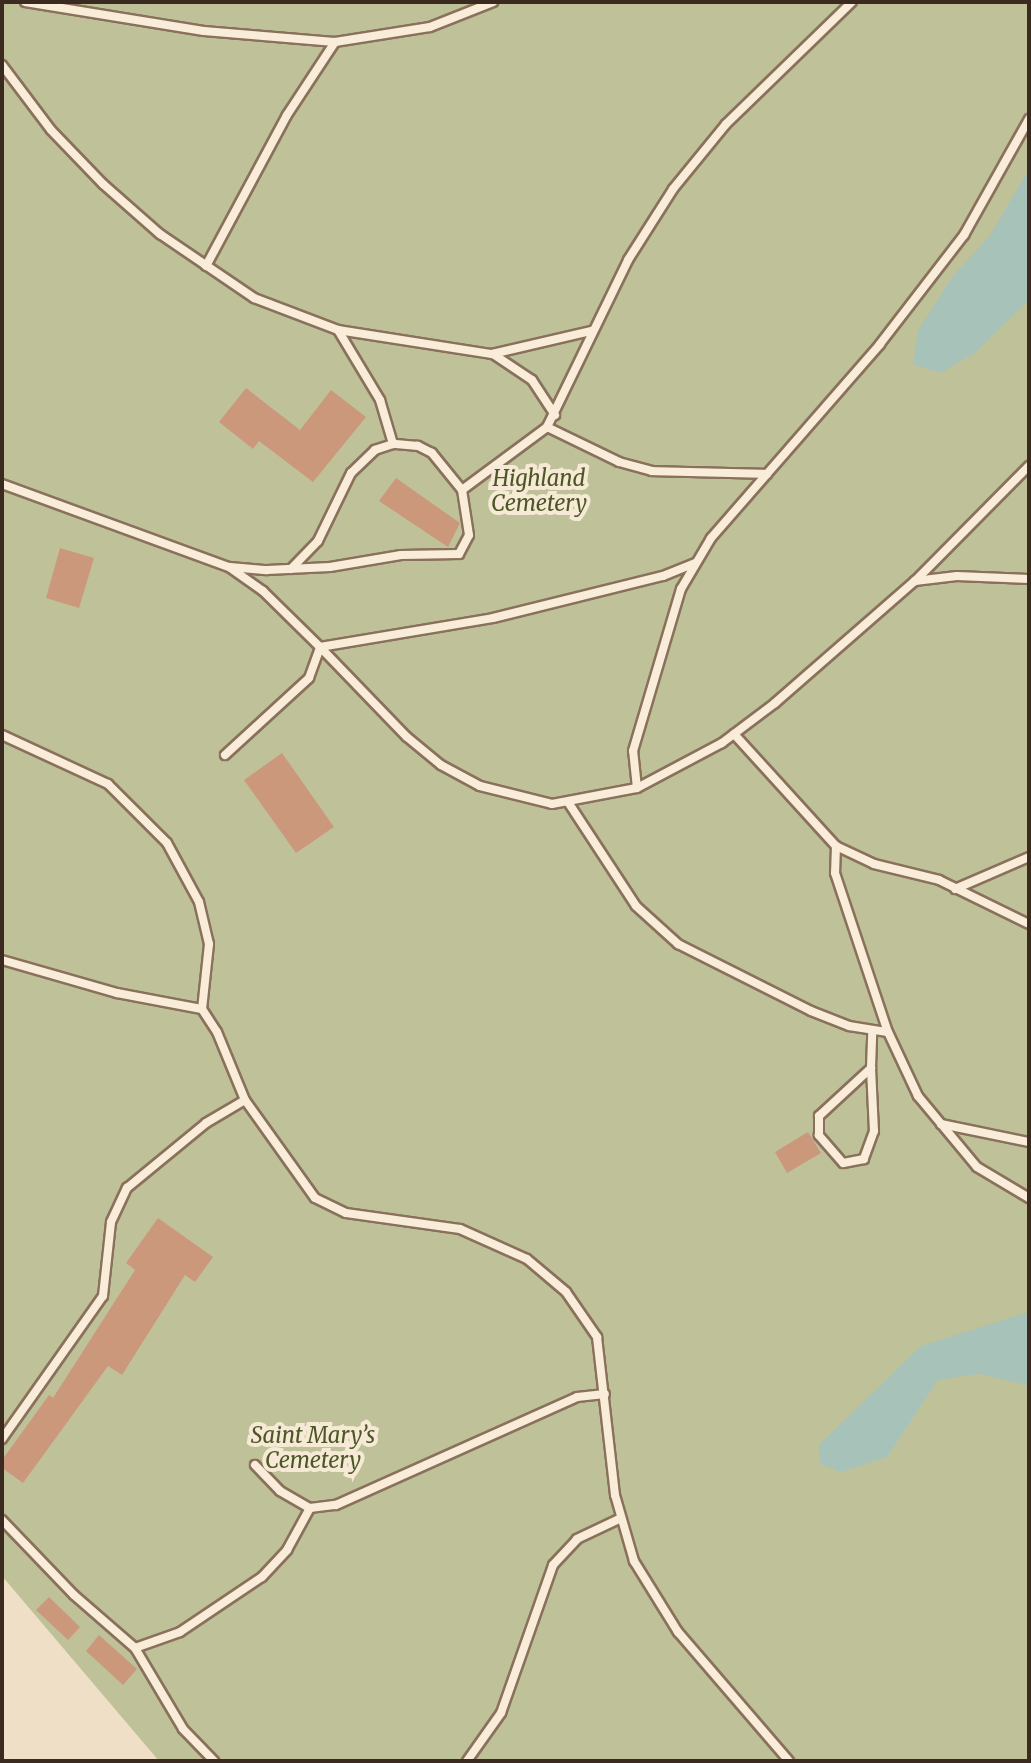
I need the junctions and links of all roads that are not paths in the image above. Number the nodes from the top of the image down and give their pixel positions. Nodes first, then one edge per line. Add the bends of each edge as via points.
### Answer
1 (25, 2) edge
2 (493, 2) edge
3 (852, 2) edge
4 (335, 42) junction
5 (2, 65) edge
6 (1029, 119) edge
7 (206, 266) junction
8 (338, 330) junction
9 (591, 331) junction
10 (492, 354) junction
11 (555, 415) junction
12 (547, 427) junction
13 (393, 444) junction
14 (1029, 466) edge
15 (767, 474) junction
16 (2, 484) edge
17 (462, 490) junction
18 (696, 563) junction
19 (229, 567) junction
20 (291, 569) junction
21 (1029, 579) edge
22 (915, 581) junction
23 (320, 647) junction
24 (734, 734) junction
25 (2, 735) edge
26 (225, 755) dead end
27 (637, 788) junction
28 (568, 802) junction
29 (836, 846) junction
30 (1029, 857) edge
31 (955, 889) junction
32 (1029, 924) edge
33 (2, 960) edge
34 (202, 1009) junction
35 (872, 1031) junction
36 (888, 1032) junction
37 (871, 1068) junction
38 (245, 1100) junction
39 (941, 1124) junction
40 (1029, 1142) edge
41 (1029, 1198) edge
42 (605, 1394) junction
43 (2, 1439) edge
44 (255, 1465) dead end
45 (310, 1508) junction
46 (619, 1519) junction
47 (2, 1520) edge
48 (135, 1648) junction
49 (214, 1761) edge
50 (467, 1761) edge
51 (789, 1761) edge

1 - 4 lane via 204,31
2 - 4 lane via 430,27
3 - 9 lane via 726,124 673,189
4 - 7 lane via 287,115
5 - 7 lane via 51,130 103,184
6 - 15 lane via 964,235 880,344
7 - 8 lane via 254,298
8 - 10 lane
8 - 13 lane via 380,400
9 - 10 lane
9 - 11 lane
10 - 11 lane via 532,380
11 - 12 lane
12 - 15 lane via 619,462 652,471
12 - 17 lane
13 - 17 lane via 432,453
13 - 20 lane via 361,459 318,541
14 - 22 lane
15 - 18 lane
16 - 19 lane
17 - 20 lane via 469,535 459,554
18 - 23 lane via 493,618
18 - 27 lane via 665,628 633,751
19 - 20 lane
19 - 23 lane via 263,591
21 - 22 lane via 957,576
22 - 24 lane
23 - 26 lane via 309,678
23 - 28 lane via 441,765 480,786 524,799
24 - 27 lane
24 - 29 lane
25 - 34 lane via 108,784 167,843 199,902 209,944
27 - 28 lane
28 - 35 lane via 636,906 678,944 797,1005
29 - 31 lane via 874,864
29 - 36 lane via 835,873
30 - 31 lane
31 - 32 lane
33 - 34 lane via 117,993
34 - 38 lane
35 - 36 lane
35 - 37 lane
36 - 39 lane via 918,1096
37 - 37 lane via 874,1131 864,1159 843,1163 819,1135 819,1116
38 - 42 lane via 315,1198 328,1207 460,1229 527,1259 566,1292 597,1337
38 - 43 lane via 206,1123 127,1188 111,1222 103,1296
39 - 40 lane
39 - 41 lane via 977,1167
42 - 45 lane via 577,1397 336,1505
42 - 46 lane
44 - 45 lane via 280,1491
45 - 48 lane via 287,1550 262,1577 180,1632
46 - 50 lane via 577,1539 553,1565 501,1713
46 - 51 lane via 651,1596
47 - 48 lane via 74,1595
48 - 49 lane via 183,1729

